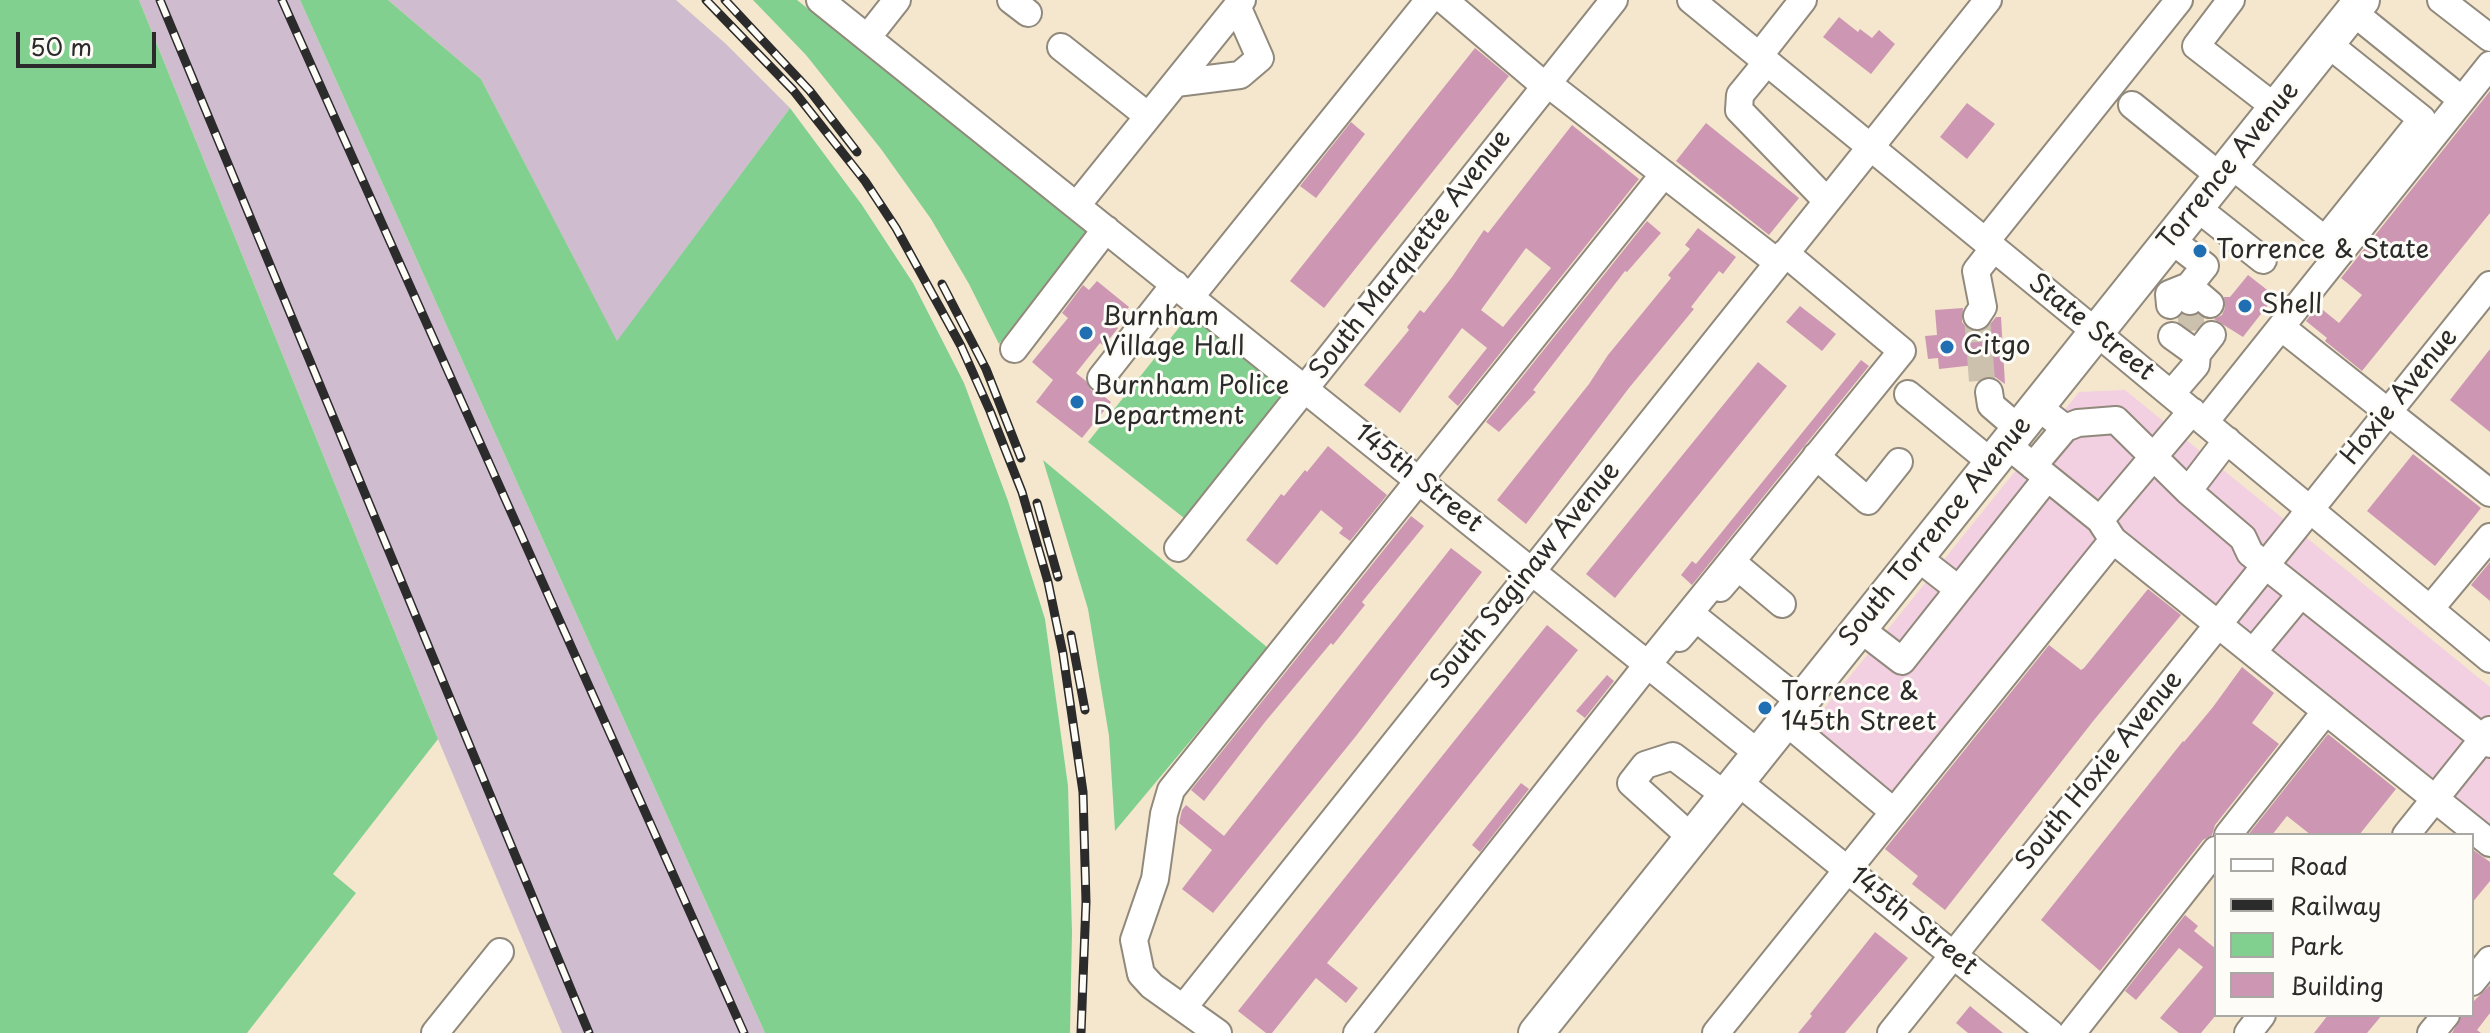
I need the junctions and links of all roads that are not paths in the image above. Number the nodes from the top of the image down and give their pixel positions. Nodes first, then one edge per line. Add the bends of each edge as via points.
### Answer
1 (820, 0) edge
2 (897, 0) edge
3 (1429, 0) edge
4 (1444, 0) edge
5 (1614, 0) edge
6 (1691, 0) edge
7 (1803, 0) edge
8 (1988, 0) edge
9 (2179, 0) edge
10 (2231, 0) edge
11 (2441, 0) edge
12 (1239, 3) edge
13 (2357, 6) edge
14 (867, 38) junction
15 (2490, 38) edge
16 (2327, 43) junction
17 (1061, 47) dead end
18 (1763, 59) junction
19 (2490, 65) edge
20 (1176, 83) junction
21 (1546, 84) junction
22 (2462, 100) junction
23 (2132, 105) dead end
24 (2276, 108) junction
25 (1148, 116) junction
26 (1871, 147) junction
27 (2226, 170) junction
28 (1664, 174) junction
29 (1827, 201) junction
30 (1077, 205) junction
31 (2196, 207) junction
32 (1106, 229) junction
33 (2170, 239) junction
34 (1990, 245) junction
35 (1781, 258) junction
36 (2263, 260) dead end
37 (2140, 277) junction
38 (2490, 285) edge
39 (1183, 290) junction
40 (1984, 313) tunnel mouth
41 (2281, 327) junction
42 (2096, 332) junction
43 (2193, 340) tunnel mouth
44 (1014, 349) dead end
45 (1101, 378) dead end
46 (1989, 385) tunnel mouth
47 (1305, 388) junction
48 (1908, 394) dead end
49 (2171, 394) junction
50 (2388, 412) junction
51 (2198, 417) junction
52 (2065, 428) junction
53 (2014, 435) junction
54 (2227, 440) junction
55 (1816, 456) junction
56 (2153, 459) junction
57 (1899, 462) dead end
58 (2040, 472) junction
59 (1418, 479) junction
60 (2188, 491) junction
61 (2490, 493) edge
62 (2310, 509) junction
63 (2106, 530) junction
64 (2490, 537) edge
65 (1178, 548) dead end
66 (1917, 557) junction
67 (2266, 565) junction
68 (1531, 570) junction
69 (1958, 589) junction
70 (2301, 594) junction
71 (1782, 604) dead end
72 (2430, 609) junction
73 (1696, 618) junction
74 (2218, 624) junction
75 (1859, 628) junction
76 (2253, 652) junction
77 (2490, 659) edge
78 (1650, 666) junction
79 (2326, 711) junction
80 (1793, 712) junction
81 (2488, 738) edge
82 (1759, 754) junction
83 (1732, 788) junction
84 (2435, 798) junction
85 (1894, 812) junction
86 (2486, 831) edge
87 (2230, 833) edge
88 (2408, 833) edge
89 (1692, 838) junction
90 (2214, 853) edge
91 (1847, 870) junction
92 (500, 952) dead end
93 (1953, 955) junction
94 (2490, 960) edge
95 (2474, 980) edge
96 (1184, 1007) junction
97 (2260, 1017) edge
98 (2444, 1017) edge
99 (435, 1033) edge
100 (1218, 1033) edge
101 (1357, 1033) edge
102 (1536, 1033) edge
103 (1716, 1033) edge
104 (1891, 1033) edge
105 (2050, 1033) edge
106 (2072, 1033) edge
107 (2248, 1033) edge
108 (2431, 1033) edge

1 - 14 street, 145th Street
2 - 14 street
3 - 39 street
4 - 21 street
5 - 21 street, South Marquette Avenue
6 - 18 street, State Street
7 - 18 street
8 - 26 street, South Saginaw Avenue
9 - 34 street
10 - 24 street via 2196,46
11 - 15 street
12 - 20 street
12 - 20 street via 1260,58 1240,75
13 - 16 main road, Torrence Avenue
13 - 22 street
14 - 30 street, 145th Street
16 - 24 main road, Torrence Avenue
16 - 27 street via 2422,119 2325,240
17 - 25 street
18 - 26 street, State Street
18 - 29 street via 1740,95 1739,110
19 - 22 street
20 - 25 street
21 - 28 street
21 - 47 street, South Marquette Avenue
22 - 41 street
23 - 27 street
24 - 27 main road, Torrence Avenue
25 - 30 street
26 - 29 street, South Saginaw Avenue
26 - 34 street, State Street
27 - 31 main road, Torrence Avenue
28 - 35 street
28 - 59 street
29 - 35 street, South Saginaw Avenue
30 - 32 street, 145th Street
31 - 33 main road, Torrence Avenue
31 - 36 street
32 - 39 street, 145th Street
32 - 44 street
33 - 37 main road, Torrence Avenue
33 - 37 street via 2205,266 2185,299
34 - 40 street via 1976,271
34 - 42 street, State Street
35 - 55 street via 1902,351
35 - 68 street, South Saginaw Avenue
37 - 42 main road, Torrence Avenue
38 - 50 street, Hoxie Avenue
39 - 45 street
39 - 47 street, 145th Street
41 - 50 street
41 - 51 street
42 - 49 street, State Street
42 - 53 main road, South Torrence Avenue
43 - 49 street via 2196,365
46 - 53 street via 1991,405
47 - 59 street, 145th Street
47 - 65 street, South Marquette Avenue
48 - 53 street
49 - 51 street, State Street
50 - 61 street
50 - 62 street, Hoxie Avenue
51 - 54 street, State Street
51 - 56 street
52 - 53 street
52 - 56 street via 2116,420
52 - 58 street
53 - 58 street
53 - 66 main road, South Torrence Avenue
54 - 60 street
54 - 62 street, State Street
55 - 57 street via 1868,501
55 - 78 street
56 - 60 street
56 - 63 street
58 - 63 street
58 - 69 street
59 - 68 street, 145th Street
59 - 96 street via 1171,790 1155,879 1134,940 1141,974
60 - 67 street
62 - 67 street, South Hoxie Avenue
62 - 72 street, State Street
63 - 74 street
63 - 85 street
64 - 72 street
66 - 69 street
66 - 75 main road, South Torrence Avenue
67 - 70 street
67 - 74 street, South Hoxie Avenue
68 - 78 street, 145th Street
68 - 96 street, South Saginaw Avenue
69 - 75 street via 1902,661
70 - 76 street
70 - 81 street
71 - 73 street via 1738,567
72 - 77 street, State Street
73 - 78 street
73 - 80 street
74 - 76 street
74 - 93 street, South Hoxie Avenue
75 - 80 main road, South Torrence Avenue
76 - 79 street
78 - 82 street, 145th Street
78 - 101 street
79 - 84 street
79 - 87 street
80 - 82 main road, South Torrence Avenue
80 - 85 street
81 - 84 street
82 - 83 main road, South Torrence Avenue
83 - 89 main road, South Torrence Avenue
83 - 89 street, 145th Street via 1673,756 1645,765 1631,783
83 - 91 street, 145th Street
84 - 86 street
84 - 88 street
85 - 91 street
89 - 102 main road, South Torrence Avenue
90 - 106 street
91 - 93 street, 145th Street
91 - 103 street
92 - 99 street
93 - 104 street, South Hoxie Avenue
93 - 105 street, 145th Street
94 - 95 street
96 - 100 street
97 - 107 street
98 - 108 street

